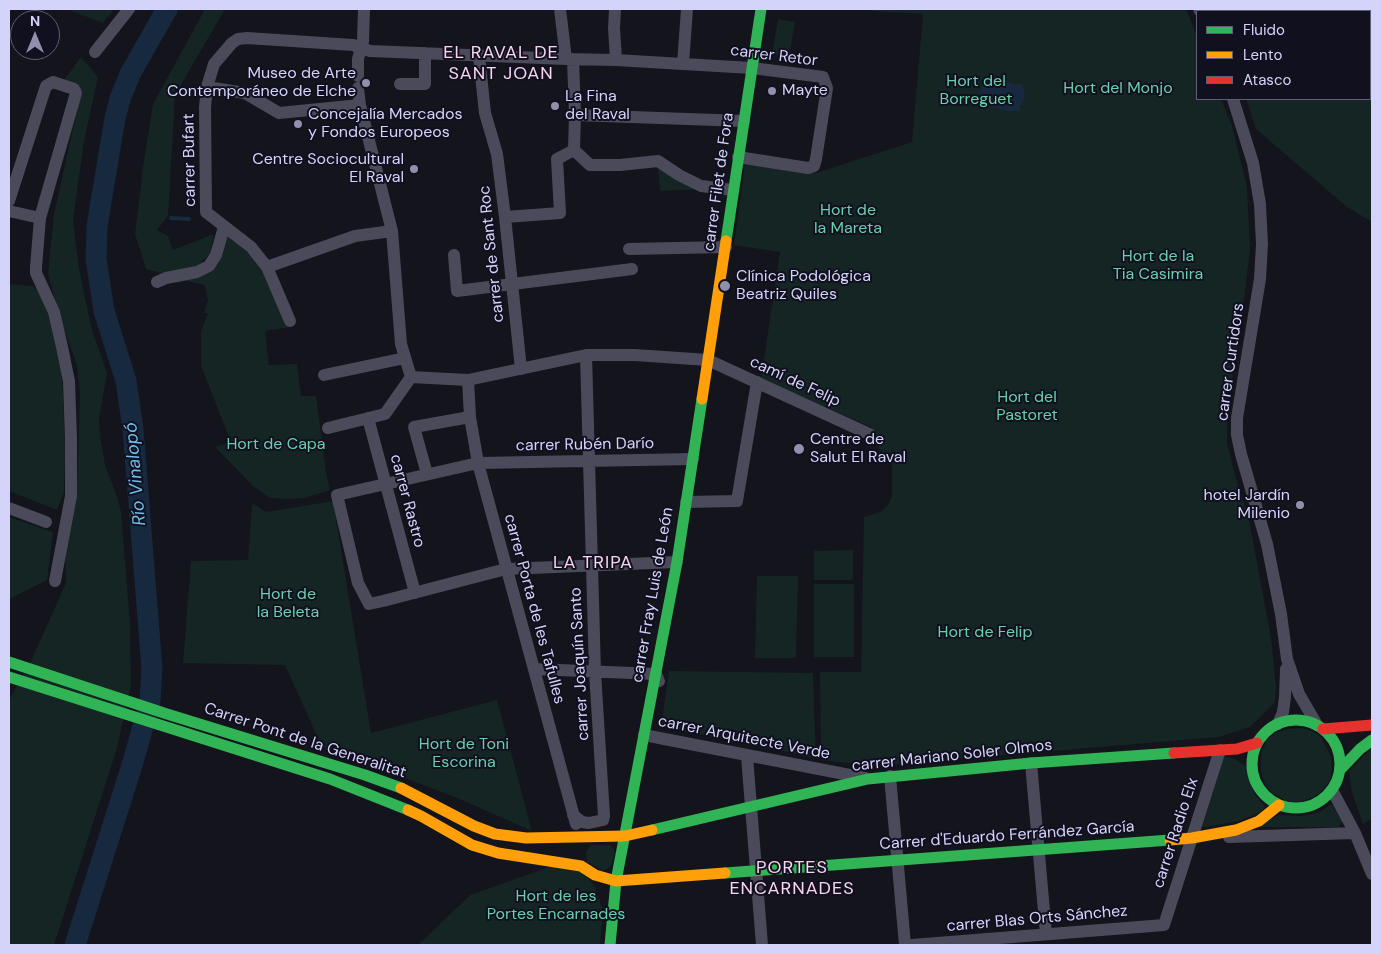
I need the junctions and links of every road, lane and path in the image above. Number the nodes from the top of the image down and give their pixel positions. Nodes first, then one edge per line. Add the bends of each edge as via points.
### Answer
1 (129, 9) edge
2 (364, 9) edge
3 (560, 9) edge
4 (615, 9) edge
5 (687, 9) edge
6 (761, 9) edge
7 (362, 48) junction
8 (95, 52) dead end
9 (425, 53) junction
10 (479, 56) junction
11 (570, 59) junction
12 (616, 60) junction
13 (684, 64) junction
14 (752, 68) junction
15 (400, 84) dead end
16 (207, 87) junction
17 (1233, 100) edge
18 (360, 105) junction
19 (575, 115) junction
20 (744, 120) junction
21 (574, 150) junction
22 (738, 157) junction
23 (733, 190) junction
24 (9, 201) edge
25 (9, 212) edge
26 (505, 217) junction
27 (40, 218) junction
28 (224, 227) junction
29 (392, 232) junction
30 (726, 247) junction
31 (630, 248) dead end
32 (454, 255) dead end
33 (267, 267) junction
34 (632, 269) dead end
35 (157, 282) dead end
36 (512, 284) junction
37 (290, 320) dead end
38 (586, 355) junction
39 (405, 358) junction
40 (708, 360) junction
41 (521, 369) junction
42 (324, 375) dead end
43 (411, 377) junction
44 (468, 380) junction
45 (756, 382) junction
46 (470, 417) junction
47 (368, 418) junction
48 (328, 428) dead end
49 (869, 434) dead end
50 (693, 459) junction
51 (589, 461) junction
52 (478, 463) junction
53 (427, 474) junction
54 (386, 484) junction
55 (686, 502) junction
56 (9, 508) edge
57 (46, 522) dead end
58 (677, 562) junction
59 (592, 565) junction
60 (506, 569) junction
61 (55, 581) dead end
62 (415, 593) junction
63 (1287, 659) junction
64 (9, 662) edge
65 (534, 669) junction
66 (595, 672) junction
67 (656, 674) junction
68 (9, 677) edge
69 (1278, 724) junction
70 (1372, 724) edge
71 (1320, 727) junction
72 (644, 735) junction
73 (666, 740) junction
74 (1372, 740) edge
75 (1257, 743) junction
76 (1220, 750) junction
77 (748, 756) junction
78 (1031, 763) junction
79 (1340, 770) junction
80 (890, 776) junction
81 (868, 779) junction
82 (1332, 790) junction
83 (1279, 805) junction
84 (751, 807) junction
85 (574, 815) junction
86 (1355, 833) junction
87 (625, 836) junction
88 (1192, 838) junction
89 (585, 845) junction
90 (1039, 850) junction
91 (897, 860) junction
92 (581, 866) junction
93 (756, 872) junction
94 (1372, 874) edge
95 (616, 881) junction
96 (1164, 925) joint
97 (1046, 934) junction
98 (610, 945) edge
99 (762, 945) edge
100 (905, 945) edge
101 (912, 945) edge

1 - 8 street
2 - 7 street
3 - 11 street
4 - 12 street
5 - 13 street
6 - 14 main road, carrer Filet de Fora
7 - 9 street, carrer Retor via 370,52
7 - 16 street, carrer Bufart via 238,39 214,64
7 - 18 street via 358,59
9 - 10 street, carrer Retor
9 - 15 street via 425,84
10 - 11 street, carrer Retor
10 - 26 street, carrer de Sant Roc via 485,113 497,154
11 - 12 street, carrer Retor
11 - 19 street
12 - 13 street, carrer Retor
13 - 14 street, carrer Retor
14 - 20 main road, carrer Filet de Fora
14 - 22 street, carrer Retor via 823,78 827,88 816,159 814,166 808,168
16 - 18 street via 245,92 279,113
16 - 28 street, carrer Bufart via 206,212
17 - 63 street, carrer Curtidors via 1253,163 1262,244 1260,279 1237,435 1267,544
18 - 29 street
19 - 20 street
19 - 21 street
20 - 22 main road, carrer Filet de Fora
21 - 23 street via 590,165 658,161 701,186
21 - 26 street via 558,159 560,213
22 - 23 main road, carrer Filet de Fora
23 - 30 main road, carrer Filet de Fora
24 - 27 street via 46,86 53,82 74,89 76,93
25 - 27 street
26 - 36 street, carrer de Sant Roc
27 - 61 street via 36,273 54,312 69,382 70,496
28 - 33 street via 251,246
28 - 35 street via 216,256 208,266
29 - 33 street via 355,236
29 - 39 street
30 - 31 street
30 - 40 main road, carrer Filet de Fora
32 - 36 street via 457,291
33 - 37 street
34 - 36 street
36 - 41 street, carrer de Sant Roc
38 - 40 street
38 - 41 street
38 - 51 street, carrer Joaquín Santo
39 - 42 street
39 - 43 street
40 - 45 street, camí de Felip
40 - 50 main road, carrer Fray Luis de León
41 - 44 street
43 - 44 street
43 - 47 street via 385,414
44 - 46 street, carrer Porta de les Tafulles
45 - 49 street, camí de Felip
45 - 55 street via 737,501
46 - 52 street, carrer Porta de les Tafulles
46 - 53 street via 414,427
47 - 48 street
47 - 54 street, carrer Rastro
50 - 51 street, carrer Rubén Darío
50 - 55 main road, carrer Fray Luis de León
51 - 52 street, carrer Rubén Darío
51 - 59 street, carrer Joaquín Santo
52 - 53 street, carrer Rubén Darío
52 - 60 street, carrer Porta de les Tafulles
53 - 54 street, carrer Rubén Darío
54 - 62 street, carrer Rastro
54 - 62 street, carrer Rubén Darío via 337,495 358,583 369,604
55 - 58 main road, carrer Fray Luis de León
56 - 57 street
58 - 59 street
58 - 67 main road, carrer Fray Luis de León
59 - 60 street
59 - 66 street, carrer Joaquín Santo
60 - 62 street
60 - 65 street, carrer Porta de les Tafulles
63 - 69 street, carrer Curtidors via 1283,712
63 - 71 street, carrer Curtidors via 1299,694
64 - 89 main road, Carrer Pont de la Generalitat via 399,787 495,834
65 - 66 street
65 - 85 street, carrer Porta de les Tafulles
66 - 67 street
66 - 85 street, carrer Joaquín Santo via 604,816 603,820 589,823
67 - 72 main road, carrer Fray Luis de León
67 - 73 street via 659,685 654,726 656,733
68 - 92 main road, Carrer Pont de la Generalitat via 367,793 421,816 472,845 498,853
69 - 71 main road via 1297,720
69 - 75 main road
70 - 71 main road
71 - 79 main road via 1334,741 1340,756
72 - 73 street, carrer Arquitecte Verde
72 - 87 main road, carrer Fray Luis de León
73 - 77 street, carrer Arquitecte Verde
74 - 79 main road
75 - 76 main road, carrer Mariano Soler Olmos
75 - 83 main road via 1252,770 1267,797
76 - 78 main road, carrer Mariano Soler Olmos
76 - 88 street, carrer Radio Elx
77 - 81 street, carrer Arquitecte Verde
77 - 84 street
78 - 80 main road, carrer Mariano Soler Olmos
78 - 90 street
79 - 82 main road
80 - 81 main road, carrer Mariano Soler Olmos
80 - 91 street
81 - 84 main road, carrer Mariano Soler Olmos
82 - 83 main road via 1310,806
82 - 86 street
83 - 88 main road, Carrer d'Eduardo Ferrández García via 1259,821 1236,830
84 - 87 main road, carrer Mariano Soler Olmos
84 - 93 street
85 - 89 street, carrer Porta de les Tafulles
86 - 88 street, Carrer d'Eduardo Ferrández García
86 - 94 street
87 - 89 main road, Carrer Pont de la Generalitat
87 - 95 main road, carrer Fray Luis de León
88 - 90 main road, Carrer d'Eduardo Ferrández García
88 - 96 street, carrer Radio Elx
89 - 92 main road
90 - 91 main road, Carrer d'Eduardo Ferrández García
90 - 97 street
91 - 93 main road, Carrer d'Eduardo Ferrández García
91 - 100 street
92 - 95 main road, Carrer Pont de la Generalitat via 595,875
93 - 95 main road, Carrer d'Eduardo Ferrández García
93 - 99 street
95 - 98 main road, carrer Fray Luis de León
96 - 97 street, carrer Blas Orts Sánchez
97 - 101 street, carrer Blas Orts Sánchez

